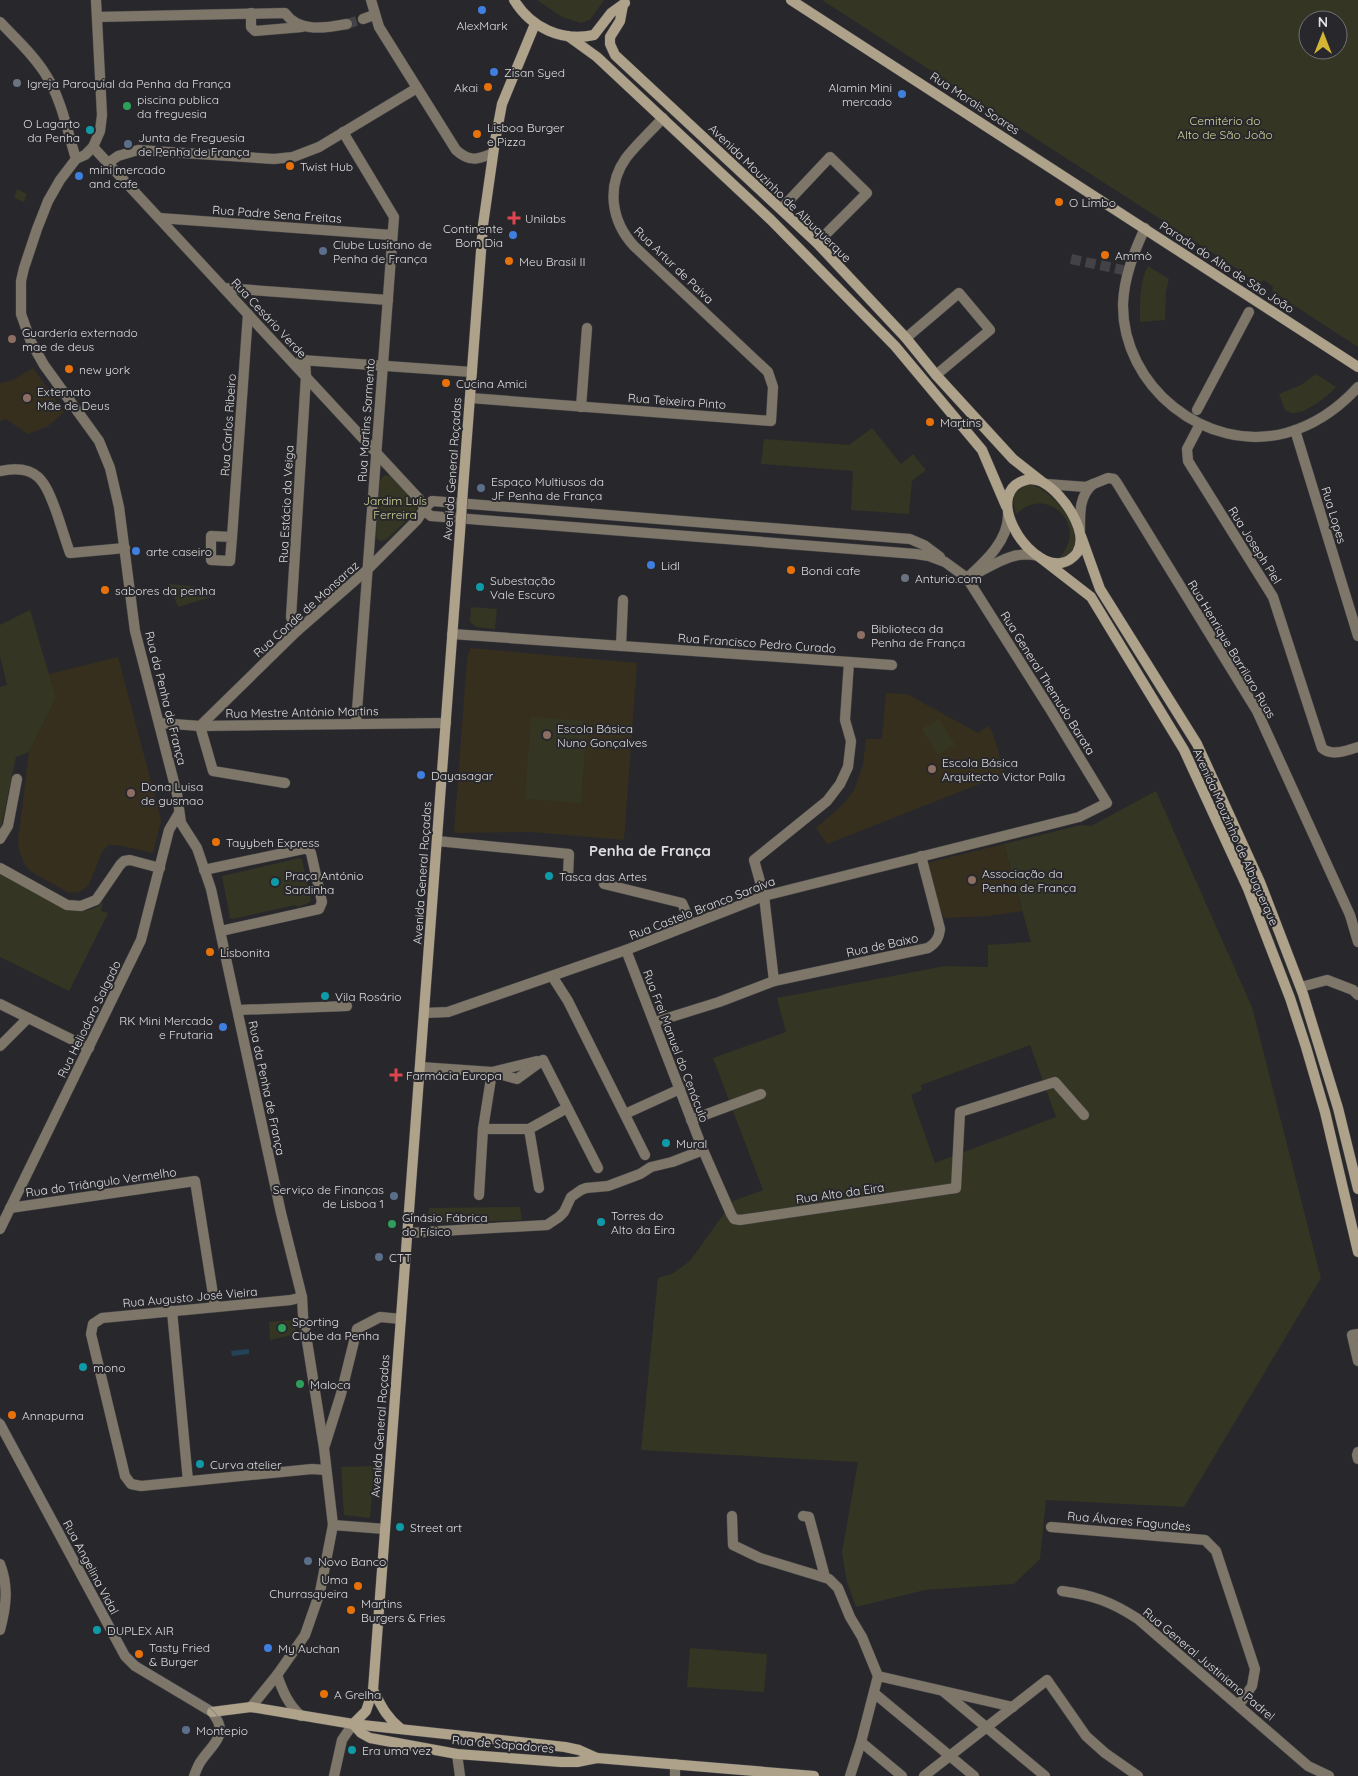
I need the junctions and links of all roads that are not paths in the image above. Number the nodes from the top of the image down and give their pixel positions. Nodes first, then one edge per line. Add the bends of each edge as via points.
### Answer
1 (96, 0) edge
2 (371, 0) edge
3 (514, 0) edge
4 (791, 0) edge
5 (625, 3) edge
6 (251, 13) junction
7 (374, 15) junction
8 (97, 17) junction
9 (363, 19) tunnel mouth
10 (0, 22) edge
11 (347, 24) tunnel mouth
12 (535, 24) junction
13 (309, 26) junction
14 (568, 36) junction
15 (417, 88) junction
16 (672, 108) junction
17 (663, 118) junction
18 (343, 132) junction
19 (93, 147) junction
20 (493, 153) junction
21 (76, 159) junction
22 (108, 163) junction
23 (781, 209) junction
24 (159, 218) junction
25 (771, 220) junction
26 (1145, 228) junction
27 (392, 235) junction
28 (817, 243) junction
29 (806, 255) junction
30 (224, 288) junction
31 (388, 300) junction
32 (1249, 312) dead end
33 (248, 314) junction
34 (587, 328) dead end
35 (906, 338) junction
36 (895, 346) junction
37 (290, 359) junction
38 (305, 360) junction
39 (383, 366) junction
40 (1358, 367) edge
41 (472, 372) junction
42 (306, 376) junction
43 (936, 376) junction
44 (926, 382) junction
45 (1358, 387) edge
46 (470, 398) junction
47 (581, 406) junction
48 (1197, 410) dead end
49 (771, 421) joint
50 (1200, 424) junction
51 (1295, 430) junction
52 (376, 452) junction
53 (0, 471) edge
54 (1043, 482) junction
55 (1093, 484) junction
56 (425, 508) junction
57 (1007, 509) junction
58 (634, 517) junction
59 (633, 531) junction
60 (824, 532) junction
61 (1080, 534) junction
62 (232, 537) dead end
63 (822, 546) junction
64 (125, 548) junction
65 (1040, 558) junction
66 (949, 565) junction
67 (367, 570) junction
68 (967, 578) junction
69 (624, 600) dead end
70 (298, 631) junction
71 (452, 634) junction
72 (1358, 636) edge
73 (621, 646) junction
74 (849, 662) junction
75 (892, 665) dead end
76 (160, 723) junction
77 (446, 723) junction
78 (356, 724) junction
79 (200, 726) junction
80 (1358, 747) edge
81 (17, 779) dead end
82 (285, 783) dead end
83 (1107, 803) joint
84 (179, 812) junction
85 (0, 839) edge
86 (437, 841) junction
87 (922, 856) junction
88 (0, 868) edge
89 (160, 868) junction
90 (204, 870) junction
91 (568, 875) dead end
92 (604, 884) dead end
93 (764, 896) junction
94 (691, 924) junction
95 (221, 931) junction
96 (1358, 942) edge
97 (626, 950) junction
98 (552, 976) junction
99 (774, 981) junction
100 (1301, 988) junction
101 (1358, 995) edge
102 (0, 1004) edge
103 (347, 1006) dead end
104 (238, 1010) junction
105 (424, 1013) junction
106 (28, 1018) junction
107 (655, 1022) junction
108 (0, 1046) edge
109 (89, 1048) junction
110 (420, 1067) junction
111 (492, 1072) junction
112 (680, 1089) junction
113 (760, 1094) dead end
114 (567, 1108) junction
115 (625, 1114) junction
116 (1084, 1115) dead end
117 (691, 1120) junction
118 (483, 1129) junction
119 (529, 1129) junction
120 (703, 1150) junction
121 (645, 1155) dead end
122 (598, 1168) dead end
123 (539, 1188) dead end
124 (1358, 1189) edge
125 (479, 1195) dead end
126 (10, 1208) junction
127 (730, 1214) joint
128 (0, 1228) edge
129 (407, 1233) junction
130 (1358, 1252) edge
131 (302, 1297) junction
132 (214, 1307) junction
133 (172, 1311) junction
134 (401, 1319) junction
135 (1358, 1334) edge
136 (1358, 1361) edge
137 (0, 1424) edge
138 (324, 1448) junction
139 (1358, 1452) edge
140 (1358, 1459) edge
141 (326, 1470) junction
142 (188, 1482) junction
143 (732, 1516) dead end
144 (803, 1516) dead end
145 (334, 1525) junction
146 (1050, 1527) dead end
147 (385, 1529) junction
148 (0, 1564) edge
149 (825, 1577) junction
150 (1062, 1591) dead end
151 (0, 1630) edge
152 (277, 1675) junction
153 (878, 1676) junction
154 (373, 1690) junction
155 (942, 1690) junction
156 (874, 1694) junction
157 (1239, 1705) junction
158 (251, 1707) junction
159 (1013, 1707) junction
160 (212, 1712) junction
161 (301, 1716) junction
162 (353, 1724) junction
163 (986, 1728) junction
164 (403, 1730) junction
165 (861, 1742) junction
166 (457, 1754) junction
167 (950, 1756) junction
168 (597, 1758) junction
169 (675, 1764) junction
170 (194, 1776) edge
171 (334, 1776) edge
172 (460, 1776) edge
173 (675, 1776) edge
174 (814, 1776) edge
175 (850, 1776) edge
176 (902, 1776) edge
177 (924, 1776) edge
178 (974, 1776) edge
179 (1045, 1776) edge
180 (1138, 1776) edge
181 (1329, 1776) edge

1 - 8 street
2 - 7 street
3 - 12 street
4 - 26 street, Rua Morais Soares
5 - 14 street via 611,12 594,35
5 - 16 street, Avenida Mouzinho de Albuquerque via 610,44 615,55
6 - 8 street
6 - 13 street via 285,13 290,19
6 - 13 street via 251,27 255,31
7 - 9 street
7 - 15 street
8 - 19 street via 102,115
10 - 21 street via 47,77
11 - 13 street via 323,29
12 - 14 street
12 - 20 street, Avenida General Roçadas via 502,104
14 - 17 street, Avenida Mouzinho de Albuquerque via 597,57
15 - 18 street
15 - 20 street via 460,154 477,160
16 - 17 street
16 - 23 street, Avenida Mouzinho de Albuquerque
17 - 25 street, Avenida Mouzinho de Albuquerque
17 - 49 street, Rua Artur de Paiva via 628,156 618,172 613,198 618,224 634,246 768,372 773,386
18 - 22 street via 310,152 284,158 144,150 118,156
18 - 27 street, Rua Martins Sarmento via 393,214
19 - 21 street, Rua da Penha de França
19 - 22 street, Rua Cesário Verde
20 - 41 street, Avenida General Roçadas via 483,225
21 - 64 street, Rua da Penha de França via 60,180 37,228 21,281 21,314 44,365 105,454 120,507
22 - 24 street, Rua Cesário Verde
23 - 25 street
23 - 28 street, Avenida Mouzinho de Albuquerque
23 - 28 street via 830,158 867,193
24 - 27 street, Rua Padre Sena Freitas
24 - 30 street, Rua Cesário Verde
25 - 29 street, Avenida Mouzinho de Albuquerque
26 - 40 street, Parada do Alto de São João
26 - 50 street, Parada do Alto de São João via 1125,282 1124,311 1128,339 1152,387 1180,413
27 - 31 street, Rua Martins Sarmento
28 - 29 street
28 - 35 street, Avenida Mouzinho de Albuquerque
29 - 36 street, Avenida Mouzinho de Albuquerque
30 - 31 street
30 - 33 street, Rua Cesário Verde
31 - 39 street, Rua Martins Sarmento
32 - 48 street
33 - 37 street, Rua Cesário Verde
33 - 62 street, Rua Carlos Ribeiro
34 - 47 street
35 - 36 street
35 - 43 street, Avenida Mouzinho de Albuquerque
35 - 43 street via 959,293 990,330
36 - 44 street, Avenida Mouzinho de Albuquerque
37 - 38 street
37 - 42 street, Rua Cesário Verde
38 - 39 street
38 - 42 street, Rua Estácio da Veiga
39 - 41 street
39 - 52 street, Rua Martins Sarmento
41 - 46 street, Avenida General Roçadas
42 - 52 street, Rua Cesário Verde
42 - 70 street, Rua Estácio da Veiga via 291,617
43 - 44 street
43 - 54 street, Avenida Mouzinho de Albuquerque via 1013,459
44 - 57 street, Avenida Mouzinho de Albuquerque via 982,450
45 - 51 street, Parada do Alto de São João via 1337,408
46 - 47 street, Rua Teixeira Pinto
46 - 71 street, Avenida General Roçadas, bridge
47 - 49 street, Rua Teixeira Pinto
50 - 51 street, Parada do Alto de São João via 1225,433 1250,436
50 - 80 street, Rua Joseph Piel via 1187,449 1188,461 1273,597 1322,748 1330,753
51 - 72 street, Rua Lopes
52 - 56 street, Rua Cesário Verde
52 - 67 street, Rua Martins Sarmento
53 - 64 street via 27,471 44,483 70,553
54 - 55 street, Rua Henrique Barrilaro Ruas via 1082,487
54 - 57 street via 1030,479 1015,484 1008,494
54 - 61 street via 1064,501
55 - 61 street via 1081,503
55 - 96 street, Rua Henrique Barrilaro Ruas via 1108,478 1117,483 1257,711 1350,915
56 - 58 street via 432,501
56 - 59 street via 431,516
56 - 67 street, Rua Conde de Monsaraz
57 - 65 street via 1022,541
57 - 68 street via 1008,524 1001,540 987,560
58 - 59 street
58 - 60 street
59 - 63 street
60 - 63 street
60 - 66 street via 910,539 924,545
61 - 65 street via 1080,546 1070,559 1057,563
61 - 100 street, Avenida Mouzinho de Albuquerque via 1100,589 1197,744 1260,882
63 - 66 street via 916,554
64 - 76 street, Rua da Penha de França via 135,632
65 - 68 street via 1011,556
65 - 130 street, Avenida Mouzinho de Albuquerque via 1091,597 1184,750 1248,889 1306,1047
66 - 68 street
67 - 70 street, Rua Conde de Monsaraz
67 - 78 street, Rua Martins Sarmento
68 - 83 street, Rua General Themudo Barata
69 - 73 street
70 - 79 street, Rua Conde de Monsaraz
71 - 73 street, Rua Francisco Pedro Curado
71 - 77 street, Avenida General Roçadas
73 - 74 street, Rua Francisco Pedro Curado
74 - 75 street, Rua Francisco Pedro Curado
74 - 93 street via 845,720 851,741 848,767 827,801 754,860
76 - 79 street, Rua Mestre António Martins
76 - 84 street, Rua da Penha de França
77 - 78 street, Rua Mestre António Martins
77 - 86 street, Avenida General Roçadas
78 - 79 street, Rua Mestre António Martins
79 - 82 street via 213,771
81 - 85 street via 8,826
83 - 87 street, Rua Castelo Branco Saraiva via 1079,817
84 - 89 street, Rua Heliodoro Salgado via 169,830
84 - 90 street, Rua da Penha de França via 181,823 197,848
86 - 91 street via 569,854
86 - 105 street, Avenida General Roçadas
87 - 93 street, Rua Castelo Branco Saraiva
87 - 99 street, Rua de Baixo via 940,929 935,943 916,951
88 - 89 street via 67,905 81,906 96,900 124,861
89 - 109 street, Rua Heliodoro Salgado via 143,936
90 - 95 street, Rua da Penha de França
90 - 95 street via 303,848 311,853 322,902 318,909
92 - 94 street via 682,903
93 - 94 street, Rua Castelo Branco Saraiva
93 - 99 street
94 - 97 street, Rua Castelo Branco Saraiva
95 - 104 street, Rua da Penha de França
97 - 98 street, Rua Castelo Branco Saraiva
97 - 107 street, Rua Frei Manuel do Cenáculo
98 - 105 street, Rua Castelo Branco Saraiva via 448,1012
98 - 115 street
99 - 107 street
100 - 101 street via 1327,980
100 - 124 street, Avenida Mouzinho de Albuquerque via 1338,1108
102 - 106 street
103 - 104 street
104 - 131 street, Rua da Penha de França
105 - 110 street, Avenida General Roçadas
106 - 108 street
106 - 109 street
107 - 112 street, Rua Frei Manuel do Cenáculo
109 - 126 street, Rua Heliodoro Salgado
110 - 111 street
110 - 129 street, Avenida General Roçadas
111 - 114 street via 543,1060
111 - 118 street
112 - 115 street
112 - 117 street, Rua Frei Manuel do Cenáculo
113 - 117 street
114 - 119 street
114 - 122 street
115 - 121 street
116 - 127 street, Rua Alto da Eira via 1055,1082 960,1112 956,1188 740,1220
117 - 120 street, Rua Frei Manuel do Cenáculo
118 - 119 street
118 - 125 street
119 - 123 street
120 - 127 street, Rua Frei Manuel do Cenáculo
120 - 129 street via 650,1167 608,1186 581,1190 571,1197 564,1212 547,1225
126 - 128 street, Rua Heliodoro Salgado
126 - 132 street, Rua do Triângulo Vermelho via 195,1181
129 - 134 street, Avenida General Roçadas
131 - 132 street, Rua Augusto José Vieira
131 - 138 street, Rua da Penha de França
132 - 133 street, Rua Augusto José Vieira
133 - 142 street
133 - 142 street, Rua Augusto José Vieira via 102,1318 93,1324 91,1334 125,1476 131,1484 141,1486
134 - 138 street via 380,1317 357,1329
134 - 147 street, Avenida General Roçadas
135 - 136 street via 1352,1335
137 - 160 street, Rua Angelina Vidal via 125,1656 135,1666
138 - 141 street, Rua da Penha de França
139 - 140 street
141 - 142 street
141 - 145 street, Rua da Penha de França
143 - 149 street via 733,1545 760,1558
144 - 149 street via 809,1517
145 - 147 street
145 - 152 street, Rua da Penha de França via 320,1592 305,1635
146 - 157 street, Rua Álvares Fagundes via 1205,1540 1216,1551 1255,1669 1252,1686
147 - 154 street, Avenida General Roçadas
148 - 151 street via 6,1590
149 - 153 street via 838,1588
150 - 157 street, Rua General Justiniano Padrel via 1106,1600 1123,1609
152 - 158 street, Rua da Penha de França
152 - 161 street via 284,1698
153 - 155 street
153 - 156 street
154 - 162 street, Avenida General Roçadas via 366,1710
154 - 164 street via 383,1712
155 - 159 street
155 - 163 street
156 - 165 street
156 - 167 street
157 - 181 street, Rua General Justiniano Padrel via 1308,1766
158 - 160 street, Rua de Sapadores
158 - 161 street, Rua de Sapadores
159 - 163 street
159 - 180 street via 1047,1680 1086,1736
160 - 170 street via 219,1720 220,1734 199,1763
161 - 162 street, Rua de Sapadores
162 - 164 street, Rua de Sapadores
162 - 166 street, Rua de Sapadores via 370,1738
162 - 171 street via 342,1740
163 - 167 street
163 - 179 street
164 - 168 street, Rua de Sapadores via 565,1747
165 - 175 street
165 - 176 street
166 - 168 street, Rua de Sapadores via 561,1762
166 - 172 street
167 - 177 street
167 - 178 street
168 - 169 street, Rua de Sapadores
169 - 173 street
169 - 174 street, Rua de Sapadores

